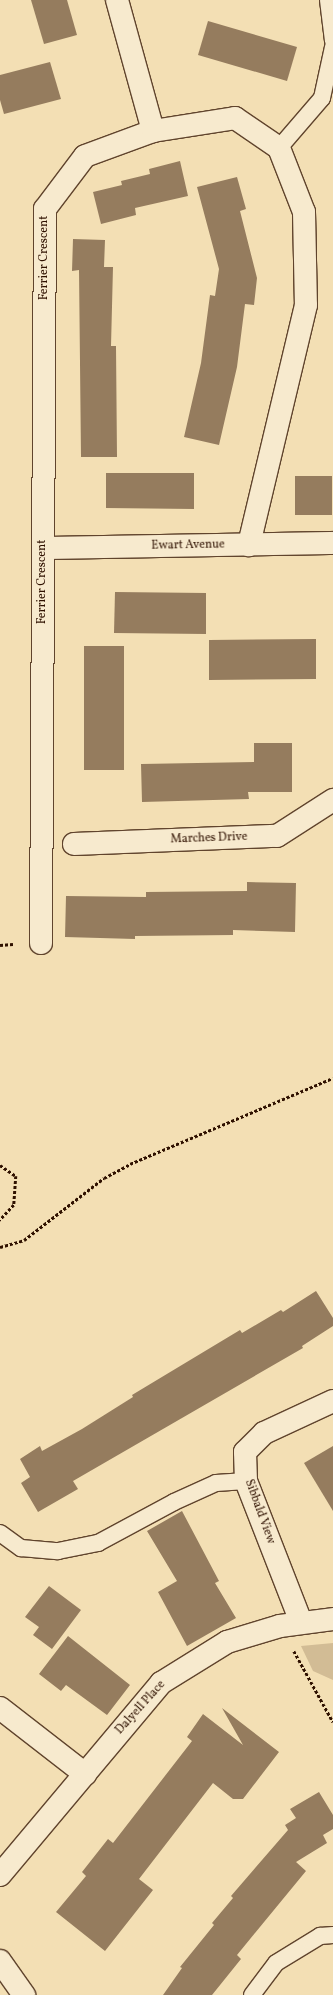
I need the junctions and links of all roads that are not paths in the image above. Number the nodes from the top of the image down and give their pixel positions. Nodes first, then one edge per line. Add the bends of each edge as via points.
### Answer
1 (117, 0) edge
2 (328, 0) edge
3 (333, 41) edge
4 (333, 47) edge
5 (153, 131) junction
6 (279, 148) junction
7 (333, 543) edge
8 (249, 545) junction
9 (44, 548) junction
10 (333, 800) edge
11 (74, 844) dead end
12 (41, 943) dead end
13 (333, 1401) edge
14 (246, 1481) junction
15 (0, 1533) edge
16 (333, 1619) edge
17 (291, 1624) junction
18 (0, 1708) edge
19 (85, 1774) junction
20 (0, 1875) edge
21 (333, 1935) edge
22 (0, 1961) edge
23 (24, 1995) edge
24 (252, 1995) edge

1 - 5 street
2 - 3 lane
4 - 6 lane via 322,98
5 - 6 street, Ferrier Crescent via 235,118
5 - 9 street, Ferrier Crescent via 85,156 45,209
6 - 8 street via 304,212 306,305
7 - 8 street, Ewart Avenue
8 - 9 street, Ewart Avenue
9 - 12 street, Ferrier Crescent
10 - 11 street, Marches Drive via 278,836
13 - 14 street, Sibbald View via 264,1432 245,1452
14 - 15 lane via 216,1483 174,1502 98,1543 58,1551 21,1548
14 - 17 street, Sibbald View
16 - 17 street, Dalyell Place
17 - 19 street, Dalyell Place via 227,1642 161,1683
18 - 19 street
19 - 20 street, Dalyell Place
21 - 24 lane via 320,1936 276,1963
22 - 23 street

